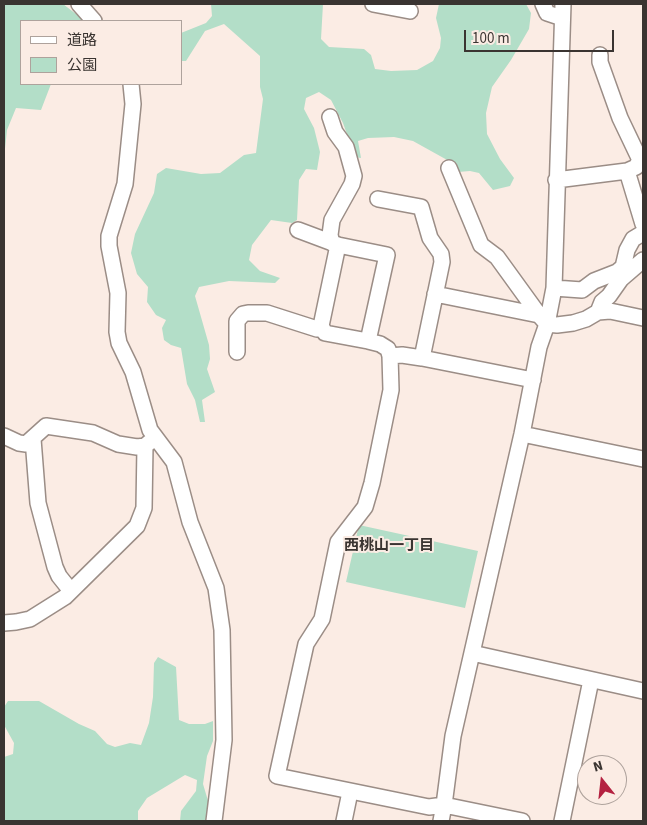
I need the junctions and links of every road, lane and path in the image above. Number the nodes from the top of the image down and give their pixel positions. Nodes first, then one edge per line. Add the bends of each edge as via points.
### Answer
1 (79, 4) edge
2 (374, 4) edge
3 (543, 4) edge
4 (563, 8) edge
5 (410, 11) dead end
6 (93, 20) edge
7 (600, 56) dead end
8 (131, 85) edge
9 (330, 117) dead end
10 (448, 168) dead end
11 (627, 170) junction
12 (556, 180) junction
13 (378, 199) dead end
14 (643, 224) edge
15 (298, 230) dead end
16 (643, 233) edge
17 (335, 244) junction
18 (643, 260) edge
19 (554, 288) junction
20 (435, 294) junction
21 (598, 312) junction
22 (643, 318) edge
23 (543, 319) junction
24 (322, 330) junction
25 (368, 341) junction
26 (237, 352) dead end
27 (390, 356) junction
28 (422, 358) junction
29 (533, 380) junction
30 (522, 434) junction
31 (14, 440) edge
32 (150, 441) junction
33 (643, 459) edge
34 (71, 591) junction
35 (4, 623) edge
36 (472, 653) junction
37 (591, 680) junction
38 (643, 691) edge
39 (350, 792) junction
40 (444, 805) junction
41 (214, 821) edge
42 (344, 821) edge
43 (441, 821) edge
44 (522, 821) edge
45 (562, 821) edge

1 - 6 street
2 - 5 street
3 - 4 street via 548,14
4 - 12 street
7 - 11 street via 620,118 640,160 636,167
8 - 32 street via 133,104 125,184 109,246 118,293 119,343 133,372 150,430
9 - 17 street via 335,132 346,147 354,176 332,220 330,234
10 - 23 street via 481,245 497,257
11 - 12 street
11 - 14 street
12 - 19 street
13 - 20 street via 420,207 430,238 441,254
15 - 17 street
16 - 19 street via 633,239 623,267 617,272 594,281 582,290
17 - 24 street
17 - 25 street via 387,255
18 - 21 street via 621,279
19 - 23 street
20 - 23 street
20 - 28 street
21 - 22 street via 610,311
21 - 23 street via 573,323 557,325
23 - 29 street
24 - 25 street
24 - 26 street via 267,313 243,314 236,327
25 - 27 street via 388,348
27 - 28 street
27 - 39 street via 391,390 372,482 365,507 338,542 322,619 306,644 277,776
28 - 29 street
29 - 30 street
30 - 33 street
30 - 36 street
31 - 32 street via 46,426 93,433 118,444
31 - 34 street via 36,476 38,503 55,567
32 - 34 street via 142,517 137,526
32 - 41 street via 174,462 190,522 216,588 219,604 224,740
34 - 35 street via 30,619
36 - 37 street
36 - 40 street via 453,736
37 - 38 street
37 - 45 street
39 - 40 street via 429,807
39 - 42 street
40 - 43 street
40 - 44 street

